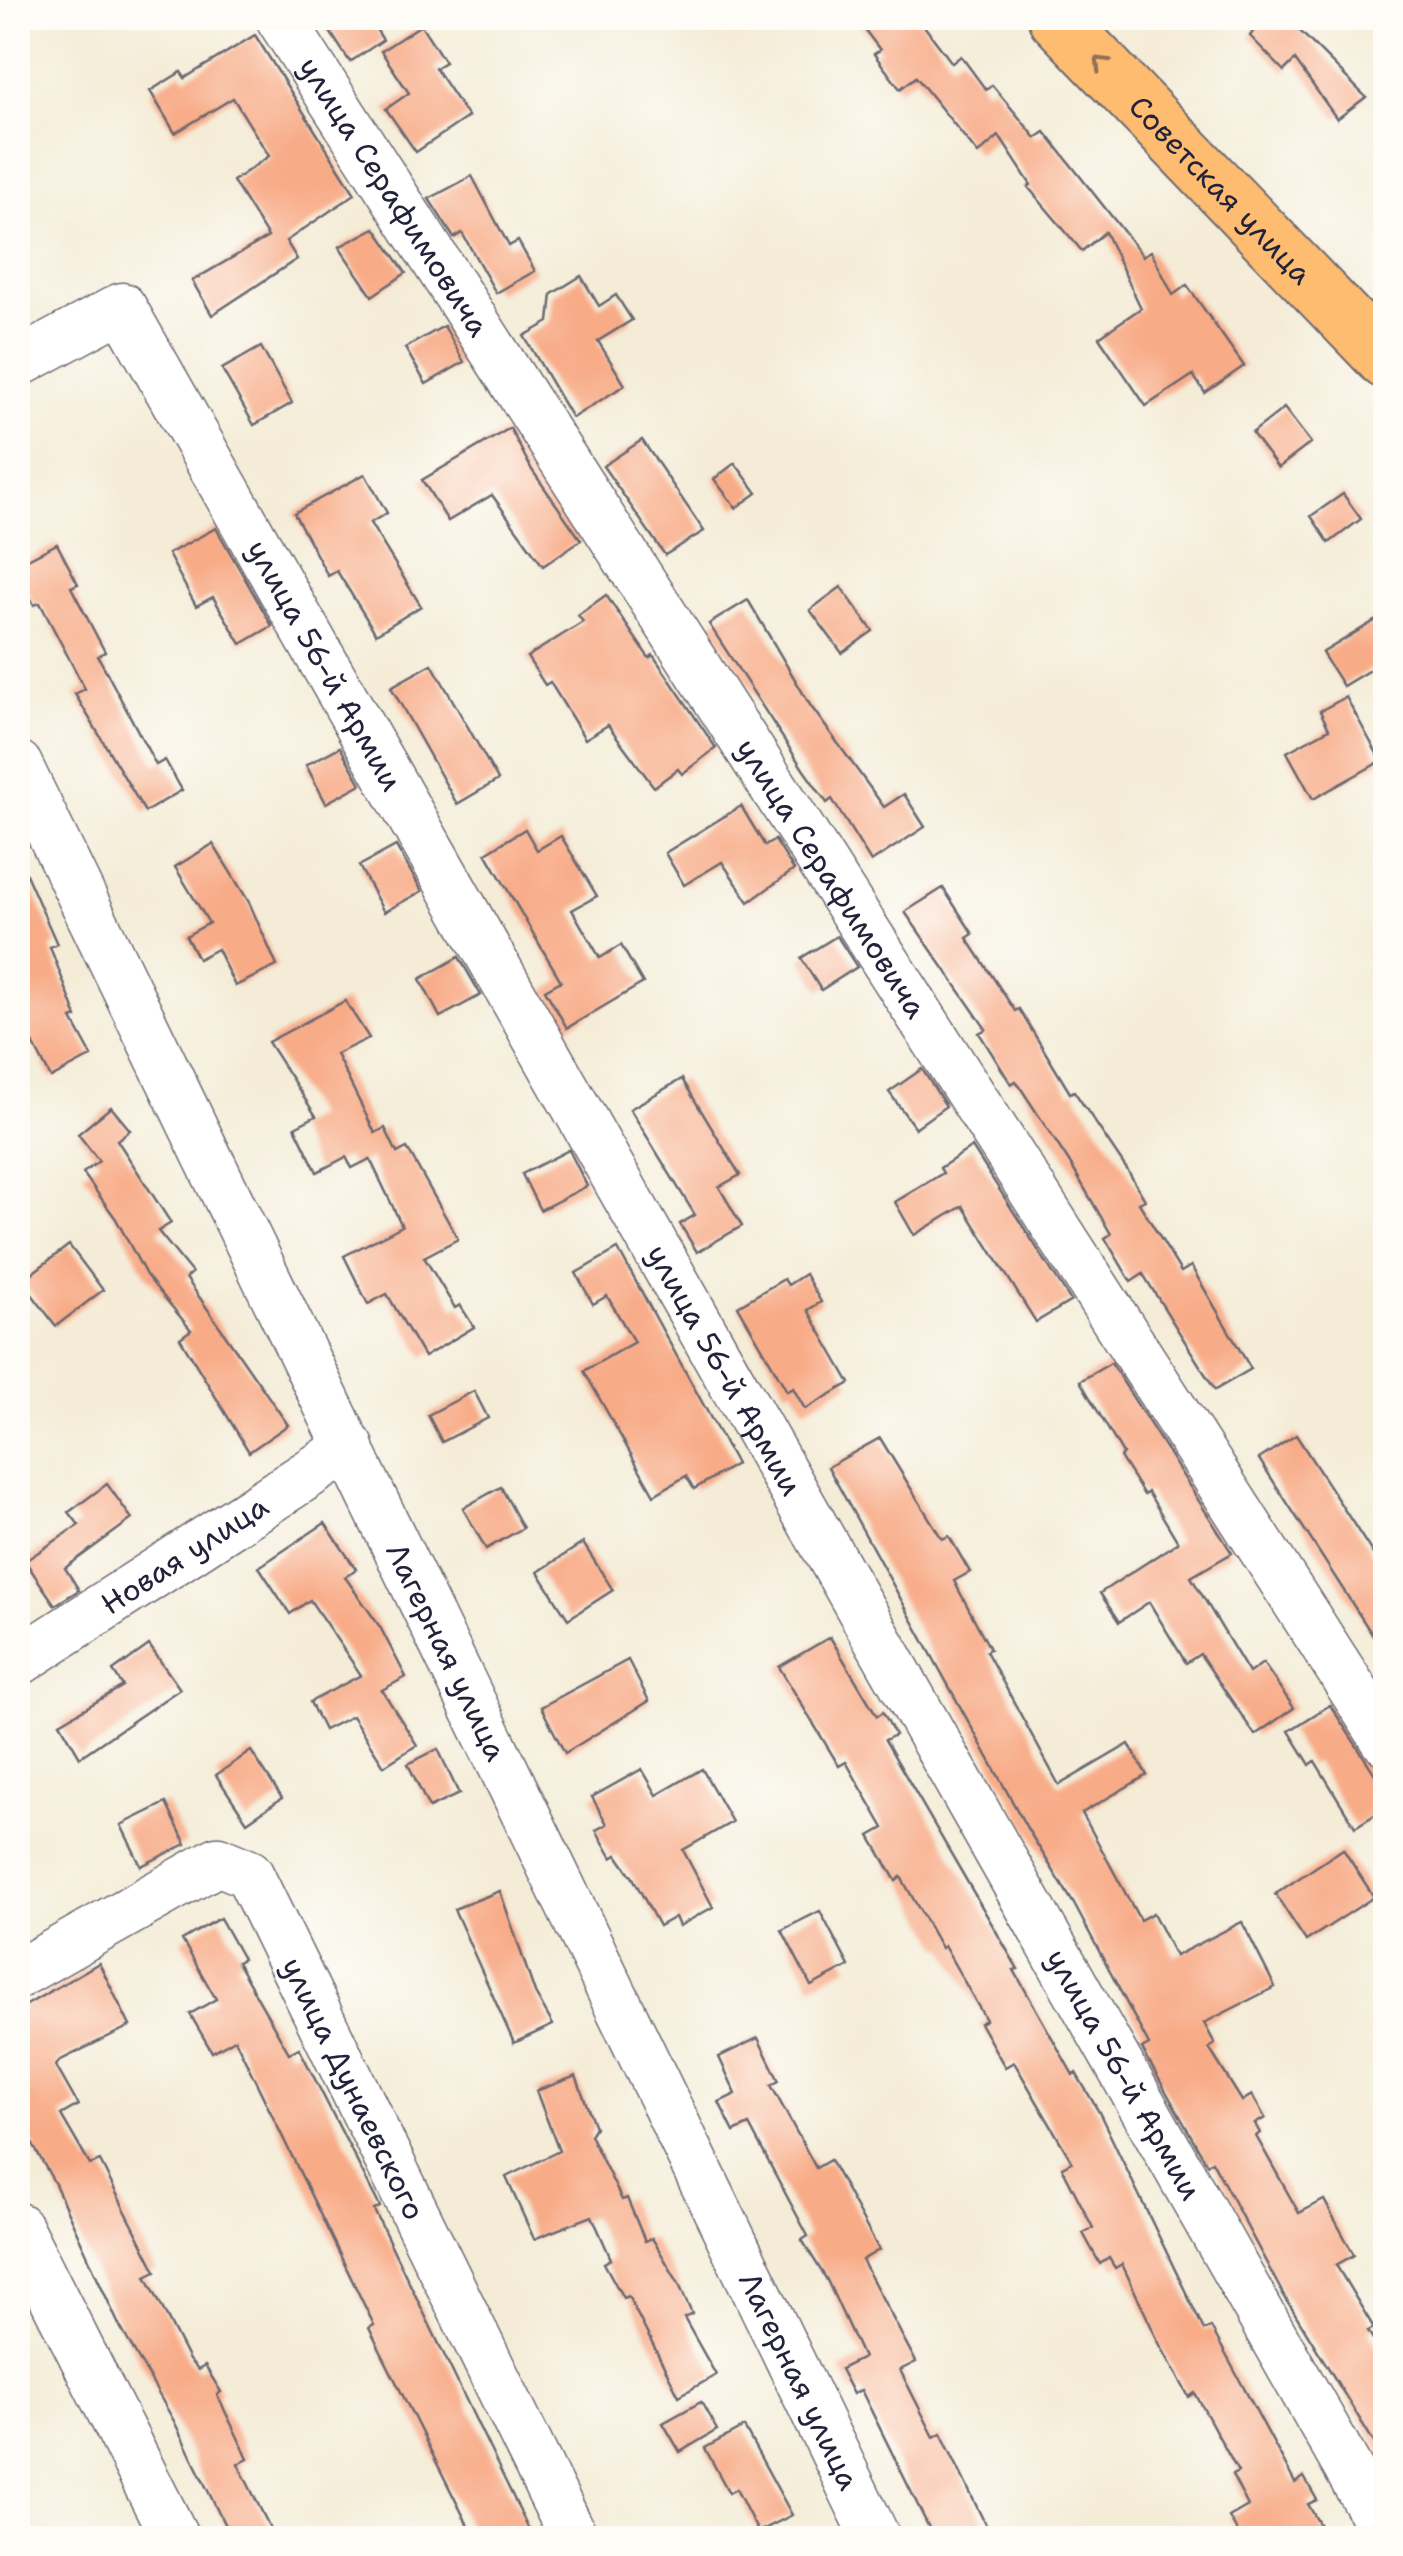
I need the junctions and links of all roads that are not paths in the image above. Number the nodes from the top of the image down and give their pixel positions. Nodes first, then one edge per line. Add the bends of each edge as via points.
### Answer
1 (280, 18) edge
2 (1056, 18) edge
3 (1386, 361) edge
4 (18, 363) edge
5 (18, 765) edge
6 (350, 1447) junction
7 (18, 1662) edge
8 (1386, 1742) edge
9 (18, 1974) edge
10 (18, 2227) edge
11 (1386, 2536) edge
12 (175, 2538) edge
13 (574, 2538) edge
14 (876, 2538) edge

1 - 8 street, улица Серафимовича
3 -> 2 main road, Советская улица
4 - 11 street, улица 56-й Армии via 122,307
5 - 6 street, Лагерная улица
6 - 7 street, Новая улица
6 - 14 street, Лагерная улица
9 - 13 street, улица Дунаевского via 218,1861 249,1874
10 - 12 street

